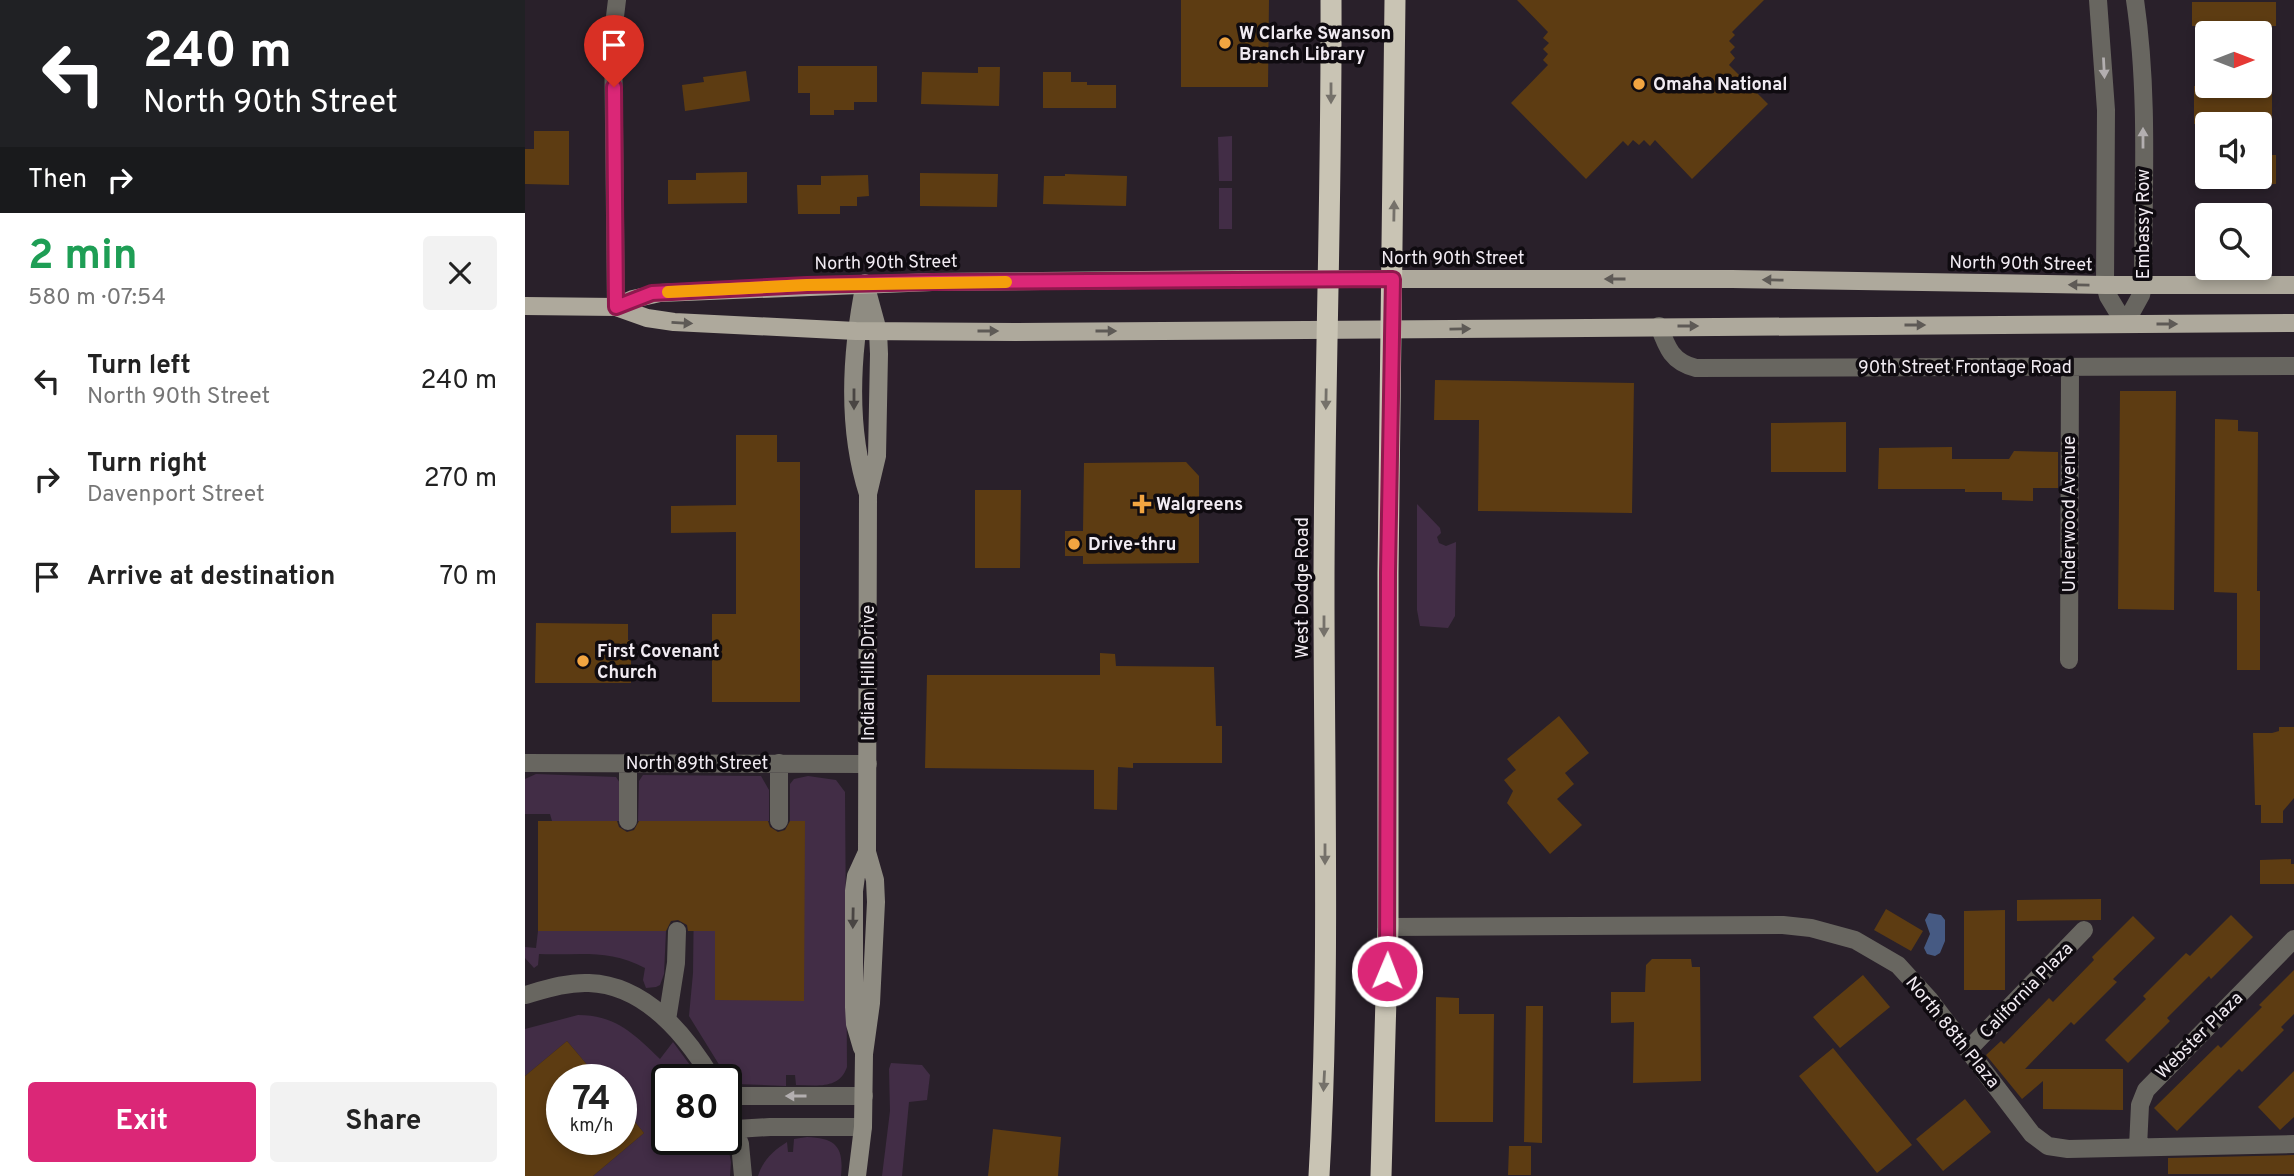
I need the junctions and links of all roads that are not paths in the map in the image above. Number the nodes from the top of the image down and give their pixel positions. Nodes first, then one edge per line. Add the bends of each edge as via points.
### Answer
1 (617, 0) edge
2 (1331, 0) edge
3 (1395, 0) edge
4 (2098, 0) edge
5 (2135, 0) edge
6 (1330, 279) junction
7 (1393, 279) junction
8 (865, 284) junction
9 (2105, 285) junction
10 (2294, 285) edge
11 (2143, 286) junction
12 (525, 306) edge
13 (616, 307) junction
14 (2294, 323) edge
15 (2125, 324) junction
16 (1659, 326) junction
17 (1392, 330) junction
18 (856, 331) junction
19 (878, 331) junction
20 (1328, 331) junction
21 (2294, 366) edge
22 (2070, 367) junction
23 (868, 494) junction
24 (2069, 660) dead end
25 (628, 762) junction
26 (525, 763) edge
27 (779, 763) junction
28 (868, 764) junction
29 (628, 821) dead end
30 (779, 821) dead end
31 (1388, 927) junction
32 (2084, 930) dead end
33 (677, 931) dead end
34 (2294, 939) edge
35 (525, 995) edge
36 (667, 1020) junction
37 (1968, 1050) junction
38 (703, 1064) edge
39 (742, 1096) edge
40 (864, 1096) junction
41 (863, 1127) junction
42 (742, 1128) edge
43 (2294, 1143) edge
44 (2138, 1147) junction
45 (742, 1155) edge
46 (743, 1176) edge
47 (857, 1176) edge
48 (1319, 1176) edge
49 (1381, 1176) edge

1 - 13 street via 613,33
2 -> 6 highway, West Dodge Road
7 -> 3 highway
4 -> 9 street, Embassy Row via 2106,110
11 -> 5 street, Embassy Row via 2142,78
6 - 7 main road, North 90th Street
6 - 8 main road, North 90th Street
6 - 20 highway, West Dodge Road
9 -> 7 main road, North 90th Street
7 - 17 highway
8 - 13 main road, North 90th Street via 652,293
8 - 18 street, Indian Hills Drive
8 - 19 street, Indian Hills Drive
9 - 11 main road, North 90th Street
9 - 15 street, Embassy Row
10 - 11 main road, North 90th Street
11 - 15 street, Embassy Row
12 - 13 main road, North 90th Street
13 -> 18 main road, North 90th Street via 663,321
15 -> 14 main road, North 90th Street
16 -> 15 main road, North 90th Street
17 -> 16 main road, North 90th Street
16 - 22 street, 90th Street Frontage Road via 1668,352 1696,368
17 - 20 main road, North 90th Street
17 - 31 highway
18 - 19 main road, North 90th Street
18 -> 23 street, Indian Hills Drive via 855,445
19 -> 20 main road, North 90th Street
19 - 23 street, Indian Hills Drive via 878,447
20 -> 48 highway, West Dodge Road via 1325,1073
21 - 22 street, 90th Street Frontage Road
22 - 24 street, Underwood Avenue
23 - 28 street, Indian Hills Drive
25 - 26 street, North 89th Street
25 - 27 street, North 89th Street
25 - 29 street
27 - 28 street, North 89th Street
27 - 30 street
28 - 40 street, Indian Hills Drive via 867,852 855,884 853,951 855,1024 864,1054
31 - 37 street, North 88th Plaza via 1811,928 1855,940 1898,965
31 - 49 highway
32 - 37 street, California Plaza
33 - 36 street
34 - 44 street, Webster Plaza via 2146,1090 2140,1105
35 - 36 street via 570,983 604,984 636,996
36 - 38 street
37 - 44 street, North 88th Plaza via 2041,1142 2060,1149
40 -> 39 street
40 - 41 street, Indian Hills Drive
41 - 42 street
41 - 47 street, Indian Hills Drive
43 - 44 street, North 88th Plaza
45 - 46 street

